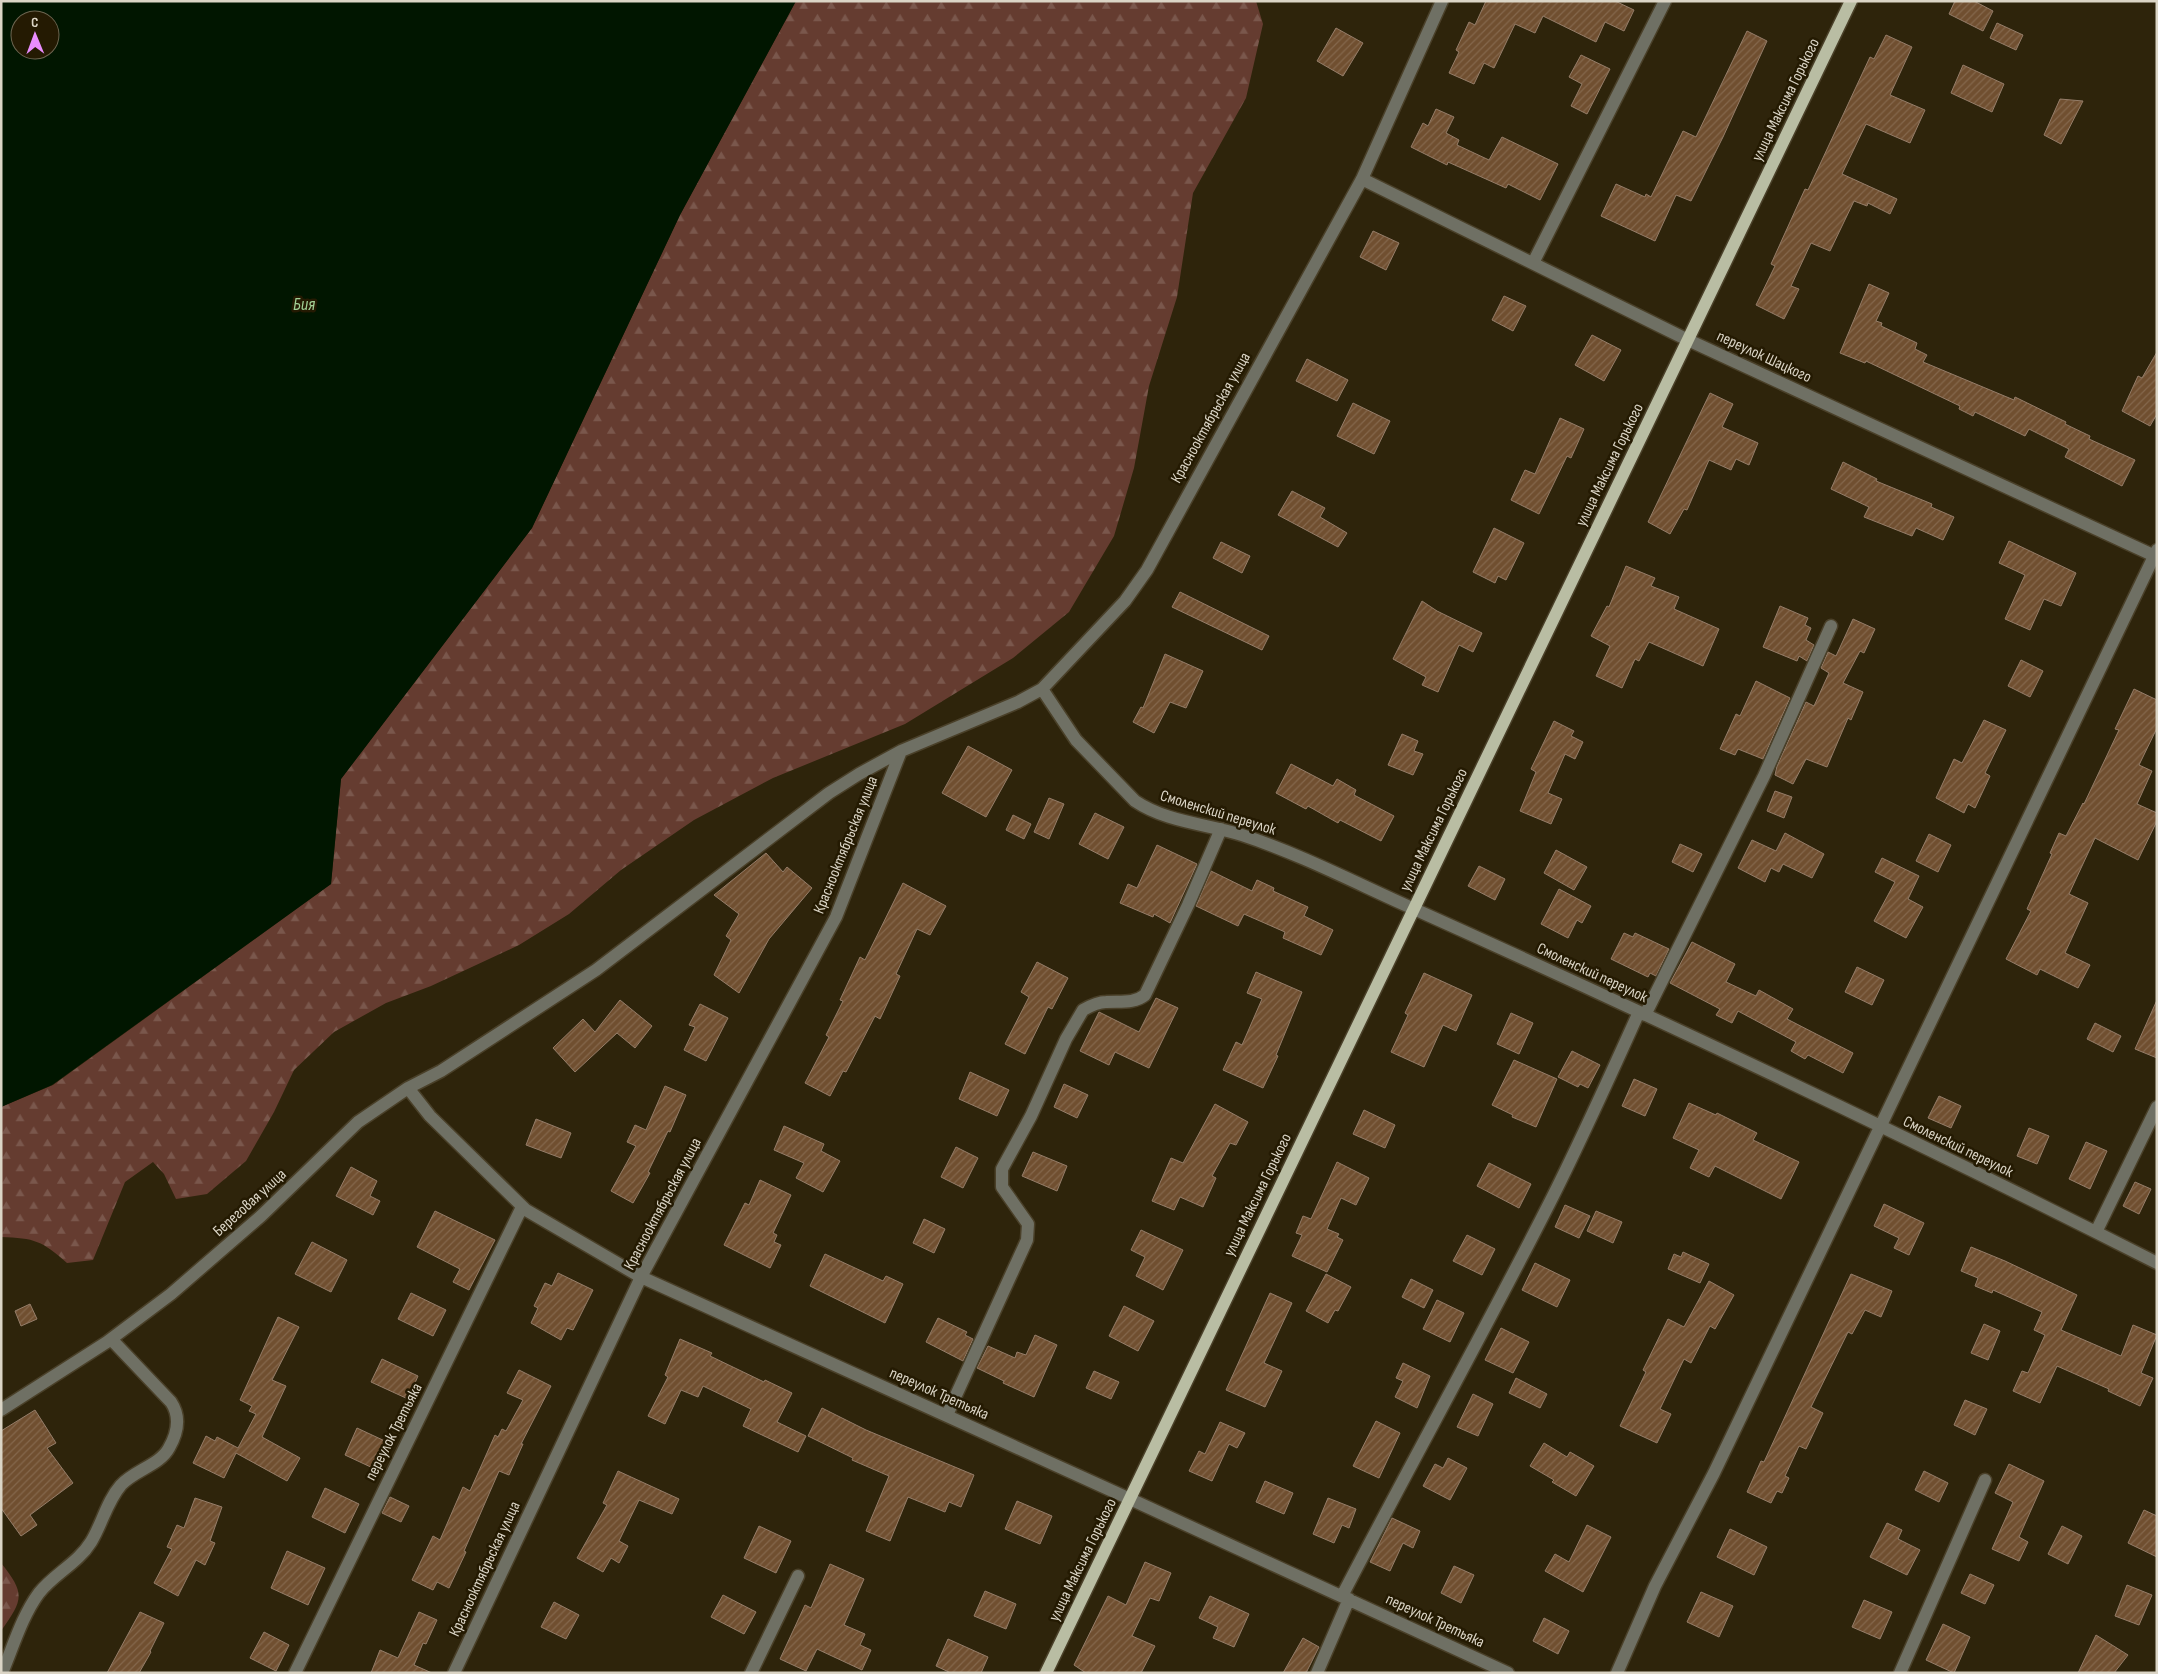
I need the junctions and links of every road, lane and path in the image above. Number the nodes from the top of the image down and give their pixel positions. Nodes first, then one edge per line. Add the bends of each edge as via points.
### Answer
1 (1442, 1) edge
2 (1665, 1) edge
3 (1851, 1) edge
4 (1362, 179) junction
5 (1533, 263) junction
6 (1688, 340) junction
7 (2156, 554) edge
8 (1832, 626) dead end
9 (1042, 689) junction
10 (901, 751) junction
11 (1221, 829) junction
12 (1414, 909) junction
13 (1642, 1014) junction
14 (408, 1088) junction
15 (2157, 1107) edge
16 (1879, 1126) junction
17 (522, 1206) junction
18 (2096, 1232) junction
19 (2157, 1264) edge
20 (641, 1277) junction
21 (110, 1339) junction
22 (1, 1410) edge
23 (946, 1415) junction
24 (1986, 1480) dead end
25 (1130, 1499) junction
26 (798, 1576) dead end
27 (1345, 1598) junction
28 (2, 1673) edge
29 (295, 1673) edge
30 (454, 1673) edge
31 (751, 1673) edge
32 (1046, 1673) edge
33 (1317, 1673) edge
34 (1508, 1673) edge
35 (1617, 1673) edge
36 (1900, 1673) edge

1 - 4 street, Краснооктябрьская улица
2 - 5 street
3 - 6 main road, улица Максима Горького
4 - 5 street, переулок Шацкого
4 - 9 street, Краснооктябрьская улица via 1147,570 1125,601
5 - 6 street, переулок Шацкого
6 - 7 street, переулок Шацкого
6 - 12 main road, улица Максима Горького
7 - 16 street
8 - 13 street via 1764,776
9 - 10 street, Краснооктябрьская улица
9 - 11 street, Смоленский переулок via 1076,740 1135,801 1157,812
10 - 14 street, Краснооктябрьская улица via 829,793 596,970 442,1071
10 - 20 street, Краснооктябрьская улица via 836,917
11 - 12 street, Смоленский переулок via 1285,851
11 - 23 street via 1145,995 1132,1001 1105,1002 1083,1010 1002,1169 1002,1187 1028,1224 1028,1240
12 - 13 street, Смоленский переулок
12 - 25 main road, улица Максима Горького
13 - 16 street, Смоленский переулок
13 - 27 street via 1546,1211 1399,1485
14 - 17 street, переулок Третьяка via 430,1116
14 - 21 street, Береговая улица via 358,1122 261,1216 171,1294
15 - 18 street
16 - 18 street, Смоленский переулок
16 - 35 street via 1714,1473 1637,1624
17 - 20 street, переулок Третьяка
17 - 29 street, переулок Третьяка
18 - 19 street, Смоленский переулок
20 - 23 street, переулок Третьяка
20 - 30 street, Краснооктябрьская улица
21 - 22 street, Береговая улица
21 - 28 street via 172,1402 177,1414 176,1431 162,1459 134,1473 120,1486 90,1543 39,1594
23 - 25 street, переулок Третьяка
24 - 36 street
25 - 27 street, переулок Третьяка
25 - 32 main road, улица Максима Горького
26 - 31 street
27 - 33 street
27 - 34 street, переулок Третьяка

